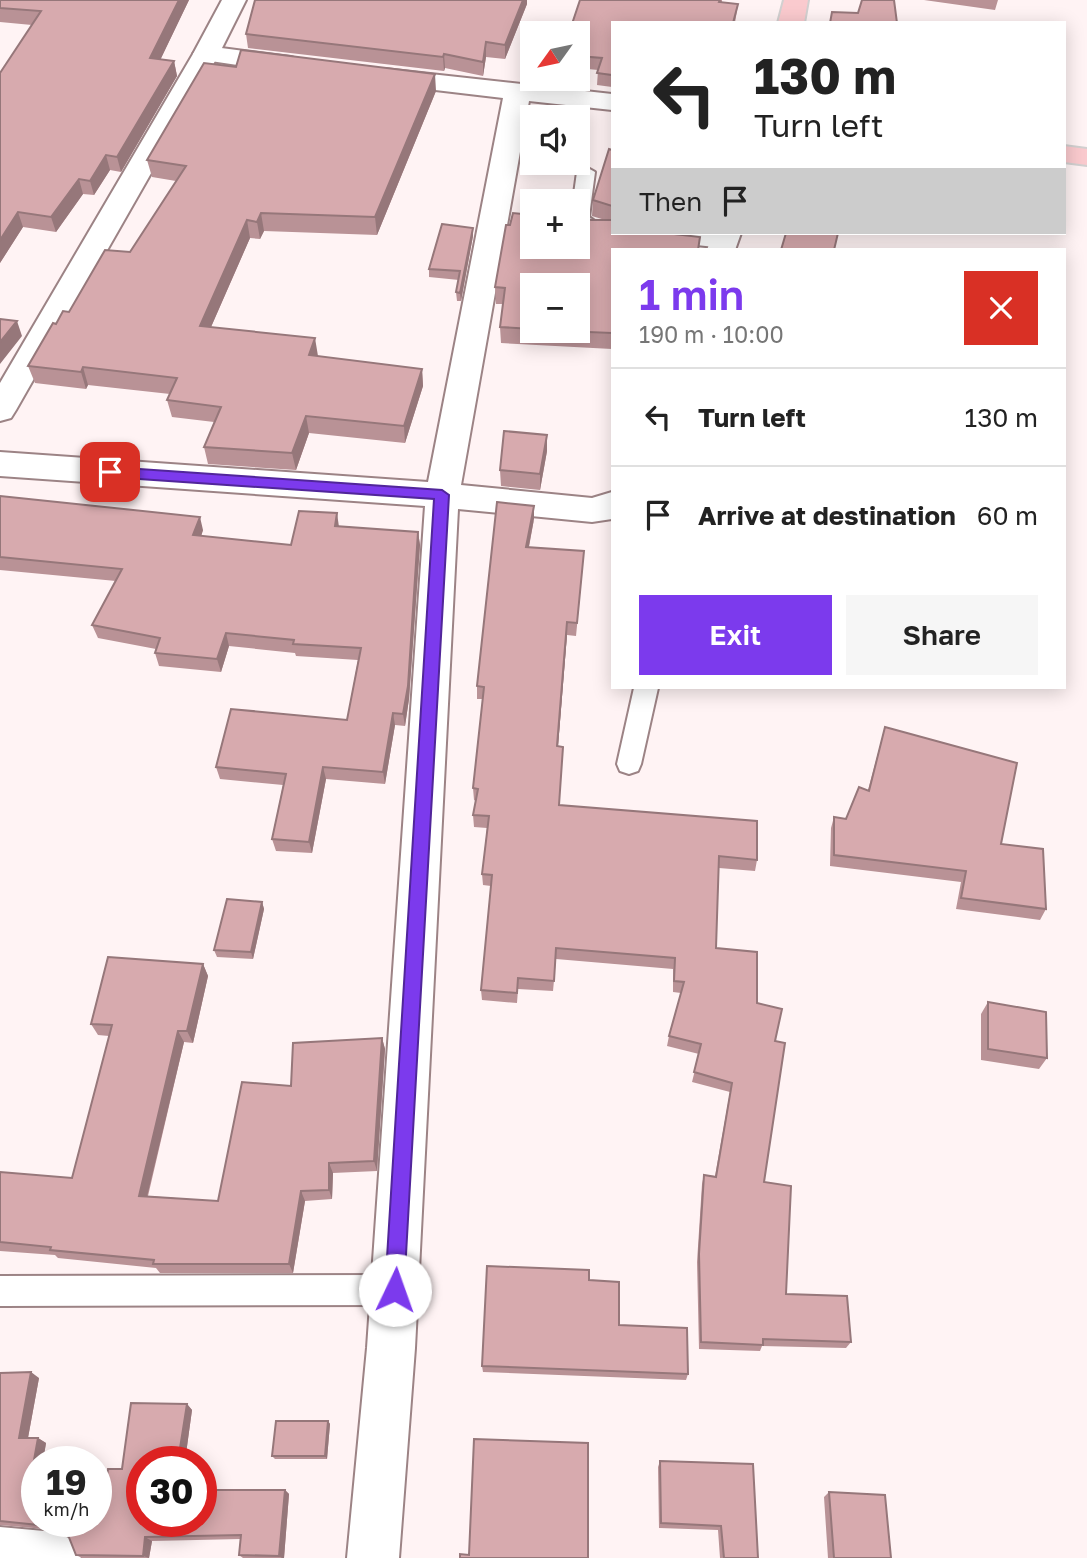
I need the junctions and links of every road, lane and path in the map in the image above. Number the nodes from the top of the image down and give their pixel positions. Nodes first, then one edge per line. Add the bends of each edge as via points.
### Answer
1 (234, 0) edge
2 (796, 0) edge
3 (791, 21) edge
4 (206, 54) junction
5 (314, 68) edge
6 (355, 73) edge
7 (517, 93) junction
8 (611, 102) edge
9 (1066, 154) edge
10 (1087, 157) edge
11 (586, 175) edge
12 (611, 230) edge
13 (659, 235) edge
14 (724, 242) edge
15 (0, 410) edge
16 (0, 464) edge
17 (442, 495) junction
18 (611, 509) edge
19 (646, 689) edge
20 (629, 764) dead end
21 (395, 1290) junction
22 (0, 1291) edge
23 (0, 1553) edge
24 (55, 1558) edge
25 (373, 1558) edge

1 - 4 street
2 - 3 main road
4 - 5 street
4 - 15 street
6 - 7 street
7 - 8 street
7 - 17 street
9 - 10 main road
11 - 12 lane via 580,219 591,227
13 - 14 lane
16 - 17 street
17 - 18 street
17 - 21 street
19 - 20 lane
21 - 22 lane
21 - 25 street
23 - 24 street

